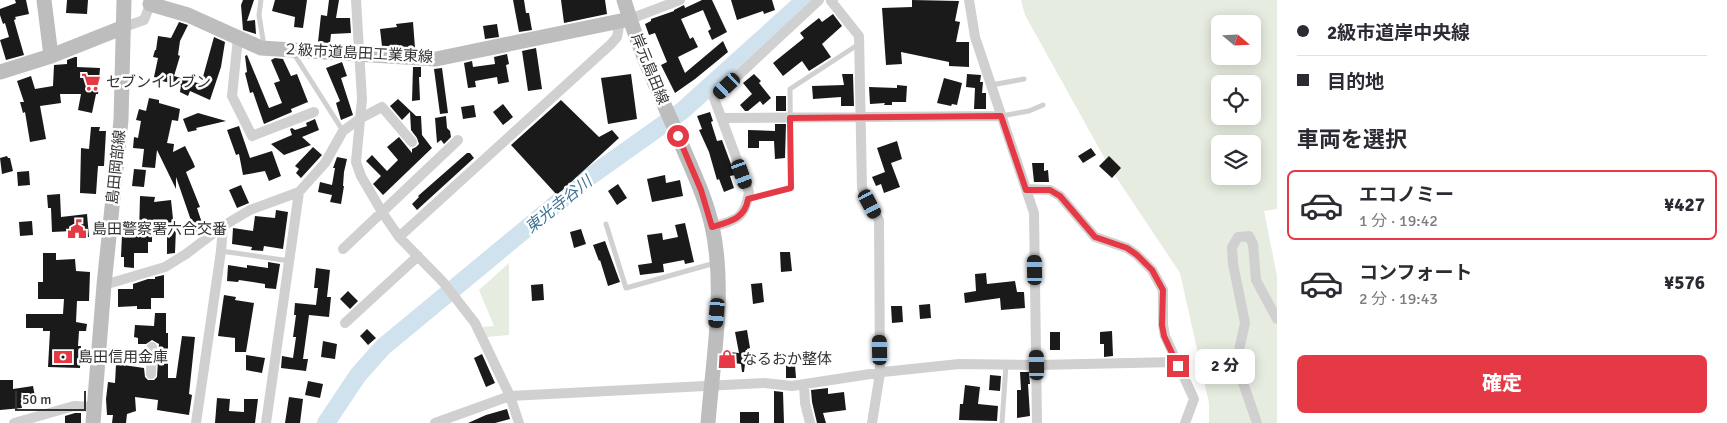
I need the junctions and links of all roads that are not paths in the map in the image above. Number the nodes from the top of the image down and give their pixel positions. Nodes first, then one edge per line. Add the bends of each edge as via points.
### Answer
1 (44, 0) edge
2 (124, 0) edge
3 (261, 0) edge
4 (356, 0) edge
5 (624, 0) edge
6 (679, 0) edge
7 (819, 0) edge
8 (833, 0) edge
9 (969, 0) edge
10 (151, 2) edge
11 (625, 20) junction
12 (124, 27) junction
13 (238, 38) junction
14 (859, 43) junction
15 (264, 48) junction
16 (291, 49) junction
17 (360, 55) junction
18 (51, 56) junction
19 (0, 72) edge
20 (1024, 79) dead end
21 (991, 85) junction
22 (1043, 105) dead end
23 (314, 112) dead end
24 (1001, 116) junction
25 (860, 117) junction
26 (360, 118) junction
27 (722, 118) junction
28 (790, 118) junction
29 (343, 131) junction
30 (458, 140) dead end
31 (412, 142) dead end
32 (1026, 190) junction
33 (299, 192) junction
34 (748, 199) junction
35 (382, 212) junction
36 (606, 224) dead end
37 (223, 226) junction
38 (712, 227) junction
39 (399, 237) junction
40 (343, 250) dead end
41 (221, 251) junction
42 (418, 256) junction
43 (290, 261) junction
44 (718, 262) junction
45 (104, 285) junction
46 (1277, 319) edge
47 (345, 323) dead end
48 (98, 353) junction
49 (1176, 362) junction
50 (1006, 364) junction
51 (1037, 365) junction
52 (880, 373) junction
53 (151, 374) dead end
54 (804, 384) junction
55 (711, 386) junction
56 (510, 396) junction
57 (94, 407) junction
58 (14, 423) edge
59 (93, 423) edge
60 (196, 423) edge
61 (266, 423) edge
62 (434, 423) edge
63 (519, 423) edge
64 (708, 423) edge
65 (810, 423) edge
66 (872, 423) edge
67 (1002, 423) edge
68 (1037, 423) edge
69 (1185, 423) edge
70 (1257, 423) edge

1 - 18 street
2 - 12 street, 島田岡部線
3 - 15 lane via 259,14
4 - 17 street
5 - 11 street, 岸元島田線
6 - 11 street
7 - 27 street via 714,98
8 - 14 street via 859,36
9 - 21 street via 975,37
10 - 12 street via 144,20
10 - 13 street, ２級市道島田工業東線
11 - 17 street, ２級市道島田工業東線 via 436,59
11 - 38 street, 岸元島田線 via 701,190
11 - 39 street via 611,44
12 - 18 street
12 - 45 street, 島田岡部線 via 121,120
13 - 15 street, ２級市道島田工業東線
13 - 23 street via 232,96 252,136
14 - 25 street
14 - 28 lane via 790,89
15 - 16 street, ２級市道島田工業東線
16 - 17 street, ２級市道島田工業東線
16 - 29 lane
17 - 26 street
18 - 19 street
20 - 21 lane
21 - 24 street
22 - 24 lane via 1030,111
24 - 25 street
24 - 32 street
25 - 28 street
25 - 52 street via 862,188 879,220
26 - 29 street
26 - 31 street via 382,107
26 - 35 street via 356,162
27 - 28 street
27 - 34 street via 749,192
28 - 34 lane via 791,188
29 - 33 street via 325,163
30 - 35 street
32 - 49 street via 1050,190 1060,196 1095,237 1127,248 1152,270 1163,290 1162,325
32 - 51 street via 1034,213
33 - 37 street via 250,210
33 - 43 street
34 - 38 street via 742,214 734,221
35 - 39 street
35 - 40 street
36 - 44 lane via 626,288
37 - 41 street
37 - 45 street via 165,267
38 - 44 street, 岸元島田線
39 - 42 street
41 - 43 lane
41 - 60 street
42 - 47 street
42 - 56 street via 475,323
43 - 61 street
44 - 55 street, 岸元島田線 via 719,295
45 - 48 street, 島田岡部線
46 - 70 street via 1256,280 1253,244 1249,236 1238,237 1232,247 1233,264 1245,323 1235,368
48 - 53 street via 152,352
48 - 57 street, 島田岡部線
49 - 51 street
49 - 69 street via 1194,399
50 - 51 street
50 - 52 street via 959,364
50 - 67 lane
51 - 68 street
52 - 54 street
52 - 66 street
54 - 55 street
54 - 65 street
55 - 56 street
55 - 64 street, 岸元島田線
56 - 62 street
56 - 63 street
57 - 58 street via 74,406
57 - 59 street, 島田岡部線

